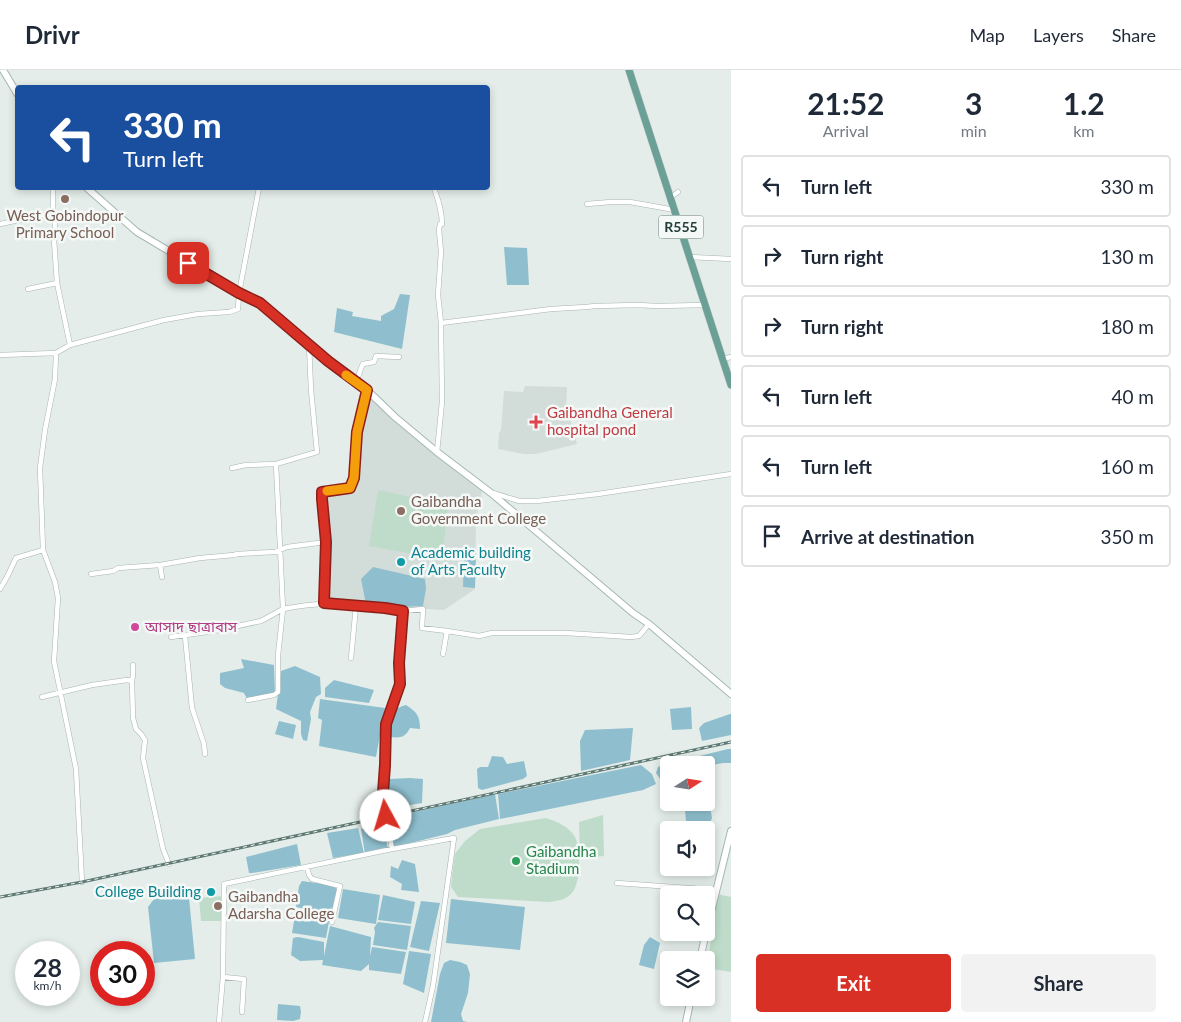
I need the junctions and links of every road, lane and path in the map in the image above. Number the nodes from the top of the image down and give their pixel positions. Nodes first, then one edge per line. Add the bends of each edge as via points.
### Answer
1 (3, 70) edge
2 (629, 70) edge
3 (15, 91) edge
4 (53, 190) edge
5 (88, 190) edge
6 (259, 190) edge
7 (435, 190) edge
8 (678, 192) dead end
9 (671, 197) junction
10 (587, 204) dead end
11 (675, 210) junction
12 (53, 213) junction
13 (0, 224) edge
14 (690, 258) junction
15 (731, 259) edge
16 (57, 283) junction
17 (28, 289) dead end
18 (239, 293) junction
19 (705, 305) junction
20 (440, 323) junction
21 (70, 345) junction
22 (309, 345) junction
23 (56, 353) junction
24 (0, 355) edge
25 (399, 357) dead end
26 (731, 357) edge
27 (723, 359) junction
28 (356, 382) junction
29 (731, 385) edge
30 (367, 390) junction
31 (437, 452) junction
32 (276, 464) junction
33 (232, 468) dead end
34 (731, 474) edge
35 (492, 493) junction
36 (326, 542) junction
37 (43, 550) junction
38 (281, 550) junction
39 (160, 565) junction
40 (91, 574) dead end
41 (162, 577) dead end
42 (0, 589) edge
43 (324, 603) junction
44 (356, 606) junction
45 (283, 609) junction
46 (403, 611) junction
47 (649, 624) junction
48 (447, 631) junction
49 (186, 636) junction
50 (171, 637) dead end
51 (442, 654) dead end
52 (351, 658) dead end
53 (133, 665) dead end
54 (132, 681) junction
55 (60, 692) junction
56 (731, 694) edge
57 (42, 696) dead end
58 (248, 700) dead end
59 (205, 754) dead end
60 (731, 831) edge
61 (392, 849) junction
62 (169, 864) dead end
63 (307, 867) junction
64 (82, 882) dead end
65 (617, 883) dead end
66 (716, 890) junction
67 (715, 894) edge
68 (332, 922) dead end
69 (223, 977) junction
70 (689, 1006) edge
71 (242, 1012) dead end
72 (219, 1022) edge
73 (425, 1022) edge
74 (686, 1022) edge

1 - 3 main road
2 - 9 main road, R555
4 - 12 street
5 - 18 main road via 138,232
6 - 18 street
7 - 20 street via 442,216 438,230 441,252
8 - 9 street
9 - 11 main road, R555
10 - 11 street via 630,202
11 - 14 main road, R555
12 - 13 street
12 - 16 street
14 - 15 street
14 - 19 main road, R555
16 - 17 street
16 - 21 street
18 - 21 street via 238,309 230,312 164,320
18 - 22 main road via 260,303
19 - 20 street via 595,306
19 - 27 main road, R555
20 - 31 street via 442,402
21 - 23 street
22 - 28 main road
22 - 32 street via 317,452
23 - 24 street
23 - 37 street via 56,378 40,468
25 - 28 street via 376,356 374,362 361,365
26 - 27 street
27 - 29 main road, R555
28 - 30 main road
30 - 31 main road
30 - 36 street via 357,432 354,478 350,488 322,492
31 - 35 main road
32 - 33 street
32 - 38 street
34 - 35 street via 537,501 518,501
35 - 47 main road
36 - 38 street
36 - 43 street
37 - 42 street via 16,558
37 - 55 street via 58,598 54,661
38 - 39 street
38 - 45 street
39 - 40 street
39 - 41 street
43 - 44 street
43 - 45 street
44 - 46 street
44 - 52 street
45 - 49 street via 261,621
45 - 58 street via 278,692
46 - 48 street via 423,609 422,628
46 - 61 street via 400,684 386,724 383,793
47 - 48 street via 639,636 631,637 501,632 479,636
47 - 56 main road
48 - 51 street
49 - 50 street
49 - 59 street via 192,708
53 - 54 street
54 - 55 street
54 - 62 street via 136,729 145,740 143,758
55 - 57 street
55 - 64 street via 76,769
60 - 66 main road
61 - 63 street
61 - 73 street via 454,838
63 - 68 street via 312,879 340,886
63 - 69 street via 224,884
65 - 66 street
66 - 67 main road
69 - 71 street via 244,978
69 - 72 street
70 - 74 main road

